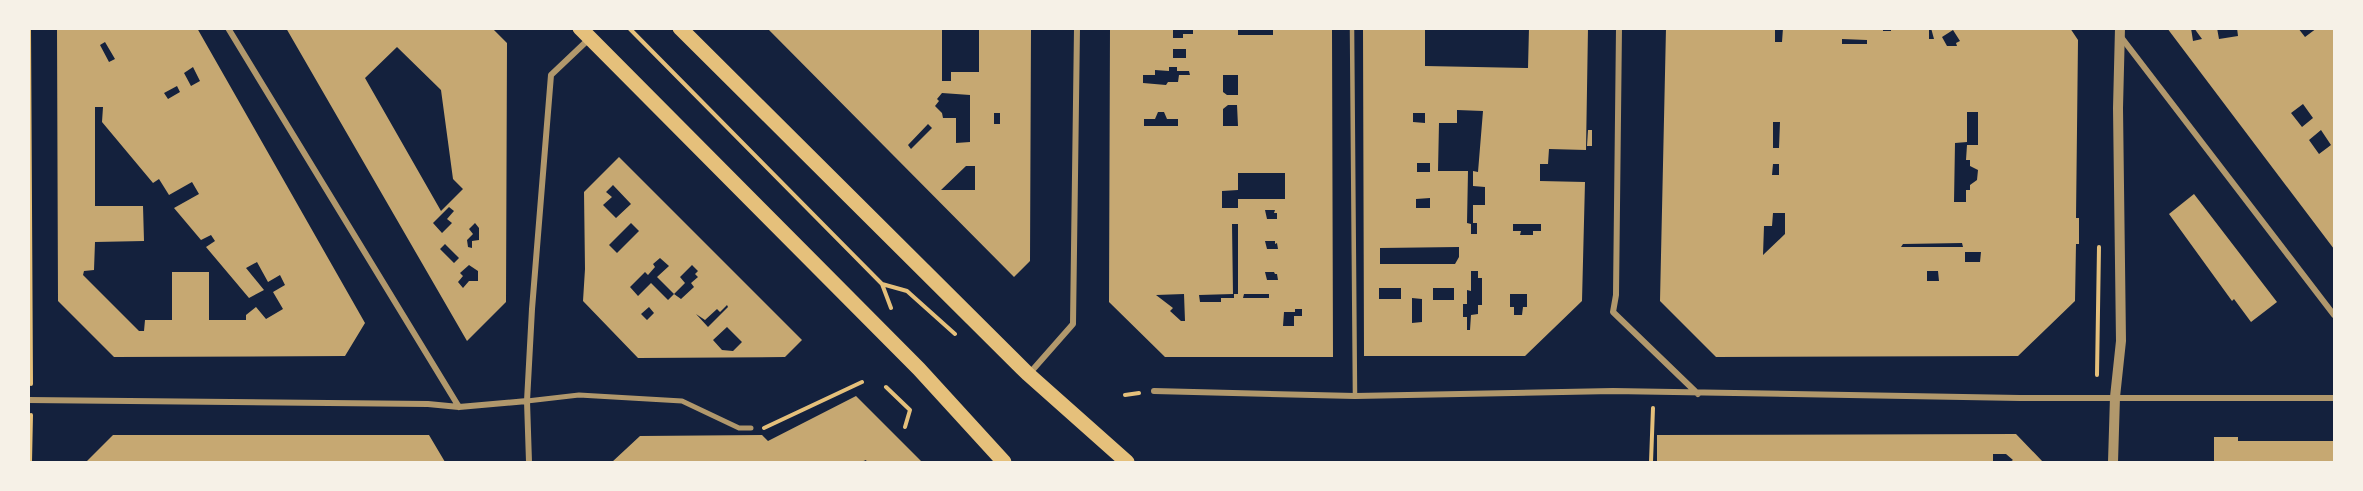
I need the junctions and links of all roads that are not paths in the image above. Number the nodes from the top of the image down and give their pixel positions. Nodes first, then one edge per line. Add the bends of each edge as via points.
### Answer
1 (228, 28) edge
2 (680, 28) edge
3 (1077, 28) edge
4 (1352, 28) edge
5 (1619, 28) edge
6 (2118, 30) edge
7 (585, 33) edge
8 (2334, 315) edge
9 (1028, 374) junction
10 (1154, 391) dead end
11 (1699, 394) junction
12 (1355, 396) junction
13 (2115, 398) junction
14 (2334, 398) edge
15 (28, 400) edge
16 (527, 401) junction
17 (459, 407) junction
18 (751, 428) dead end
19 (529, 462) edge
20 (1004, 462) edge
21 (1127, 462) edge
22 (2113, 462) edge

1 - 17 street
2 - 9 main road
3 - 9 street via 1073,324
4 - 12 lane
5 - 11 street via 1613,312
6 - 8 street
6 - 13 street via 2121,341
7 - 16 street via 551,75
7 - 20 main road via 919,369
9 - 21 main road
10 - 12 street
11 - 12 street
11 - 13 street
13 - 14 street
13 - 22 street
15 - 17 street
16 - 17 street
16 - 18 street via 579,395 682,401 739,428
16 - 19 street

